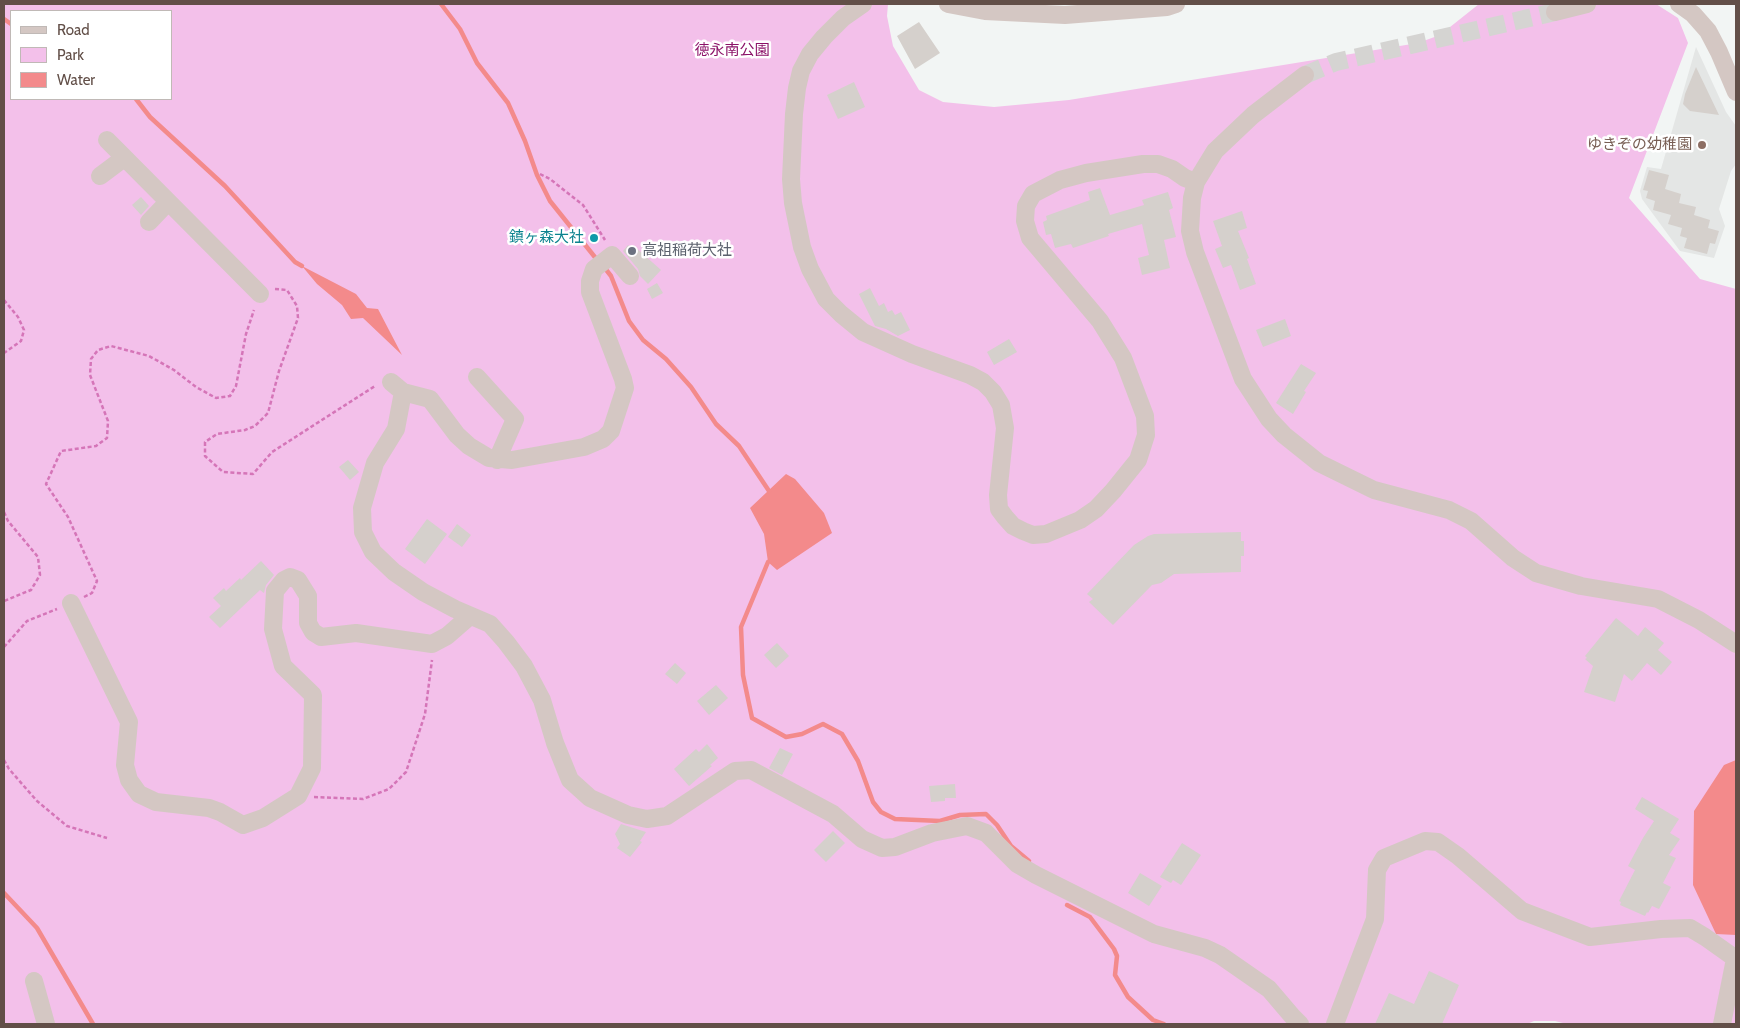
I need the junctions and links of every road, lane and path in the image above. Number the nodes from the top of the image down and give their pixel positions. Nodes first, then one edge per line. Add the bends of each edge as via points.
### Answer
1 (863, 4) edge
2 (948, 4) edge
3 (1176, 4) edge
4 (1587, 4) edge
5 (1679, 4) edge
6 (1555, 12) tunnel mouth
7 (1305, 75) tunnel mouth
8 (1736, 92) edge
9 (107, 140) dead end
10 (124, 158) junction
11 (540, 174) dead end
12 (100, 176) dead end
13 (1196, 182) junction
14 (168, 202) junction
15 (149, 222) dead end
16 (612, 255) junction
17 (630, 276) dead end
18 (260, 294) junction
19 (4, 300) edge
20 (4, 353) edge
21 (477, 377) dead end
22 (397, 387) junction
23 (497, 460) junction
24 (4, 512) edge
25 (4, 601) edge
26 (72, 603) junction
27 (470, 616) junction
28 (432, 644) junction
29 (1736, 644) edge
30 (4, 647) edge
31 (4, 760) edge
32 (298, 796) junction
33 (107, 838) dead end
34 (1736, 959) edge
35 (34, 981) dead end
36 (46, 1024) edge
37 (1300, 1024) edge
38 (1335, 1024) edge
39 (1722, 1024) edge

1 - 13 street via 824,37 801,71 794,114 791,179 802,247 826,299 857,328 895,347 970,375 993,392 1001,405 1005,428 999,509 1013,526 1033,535 1046,534 1080,520 1113,492 1138,460 1146,435 1145,416 1123,358 1100,321 1030,238 1025,221 1026,206 1033,194 1060,180 1143,164 1158,164
2 - 3 street via 985,11 1066,15
4 - 6 street
5 - 8 street via 1708,31
7 - 13 street via 1253,115 1215,151
9 - 10 street
10 - 12 street
10 - 14 street
11 - 16 path via 583,205 601,231
13 - 29 street via 1190,231 1195,252 1244,380 1269,419 1284,435 1319,462 1374,490 1449,510 1471,521 1513,558 1536,573 1581,586 1658,599
14 - 15 street
14 - 18 street
16 - 17 street
16 - 23 street via 594,269 590,281 590,292 624,379 625,388 611,431 603,439 584,447
18 - 22 path via 272,288 287,290 297,306 298,318 268,413 255,426 217,434 205,442 205,456 222,472 253,474 272,452 375,386
18 - 26 path via 246,334 236,386 230,396 216,398 149,356 120,348 111,346 98,350 91,360 90,376 108,421 107,438 96,446 61,451 46,484 68,517 97,581 92,593
19 - 20 path via 24,330 21,341
21 - 23 street via 515,419
22 - 23 street via 430,399 469,446
22 - 27 street via 396,429 375,463 362,508 363,532 373,552 394,572
24 - 25 path via 38,557 40,575 31,590
26 - 30 path via 27,621
26 - 32 street via 130,722 125,765 129,780 139,794 156,802 209,808 243,825 262,818
27 - 28 street
27 - 37 street via 490,624 524,666 542,700 570,780 590,798 628,815 647,819 667,816 735,771 750,770 833,814 862,839 882,848 967,826 986,832 1017,864 1036,875 1154,934 1220,955 1269,989
28 - 32 path via 425,714 406,772 389,789 363,799
28 - 32 street via 356,633 320,637 308,623 308,596 298,580 290,577 284,580 275,591 273,629 284,666 313,695 312,768
31 - 33 path via 37,801 67,826
34 - 38 street via 1690,928 1590,937 1522,911 1438,842 1425,841 1384,858 1377,870 1375,919
34 - 39 street
35 - 36 street

